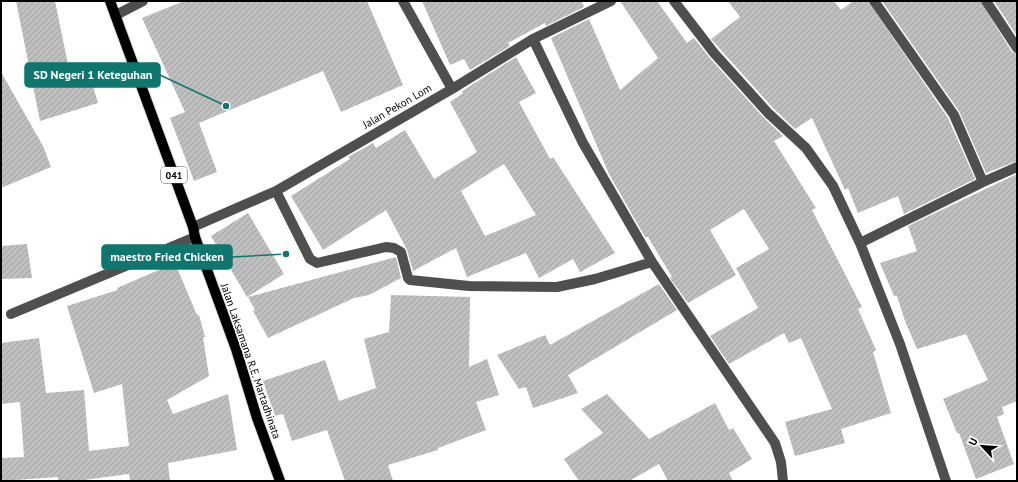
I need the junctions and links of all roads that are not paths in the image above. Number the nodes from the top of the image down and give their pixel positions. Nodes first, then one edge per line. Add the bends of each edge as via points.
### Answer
1 (110, 1) edge
2 (143, 1) edge
3 (403, 1) edge
4 (611, 1) edge
5 (674, 1) edge
6 (874, 1) edge
7 (986, 1) edge
8 (116, 15) junction
9 (533, 39) junction
10 (1017, 48) edge
11 (452, 89) junction
12 (1017, 167) edge
13 (983, 182) junction
14 (276, 191) junction
15 (194, 232) junction
16 (860, 242) junction
17 (652, 262) junction
18 (11, 314) dead end
19 (280, 481) edge
20 (783, 481) edge
21 (946, 481) edge

1 - 8 main road, Jalan Laksamana R.E. Martadhinata / 041
2 - 8 street
3 - 11 street
4 - 9 street, Jalan Pekon Lom
5 - 16 street via 714,53 768,113 806,148 833,186
6 - 13 street via 954,115
7 - 10 street
8 - 15 main road, Jalan Laksamana R.E. Martadhinata / 041
9 - 11 street, Jalan Pekon Lom
9 - 17 street via 583,144
11 - 14 street, Jalan Pekon Lom
12 - 13 street
13 - 16 street
14 - 15 street, Jalan Pekon Lom
14 - 17 street via 310,259 317,263 386,247 401,252 410,280 469,286 557,287
15 - 18 street, Jalan Pekon Lom
15 - 19 main road, Jalan Laksamana R.E. Martadhinata / 041
16 - 21 street via 900,344
17 - 20 street via 775,443

